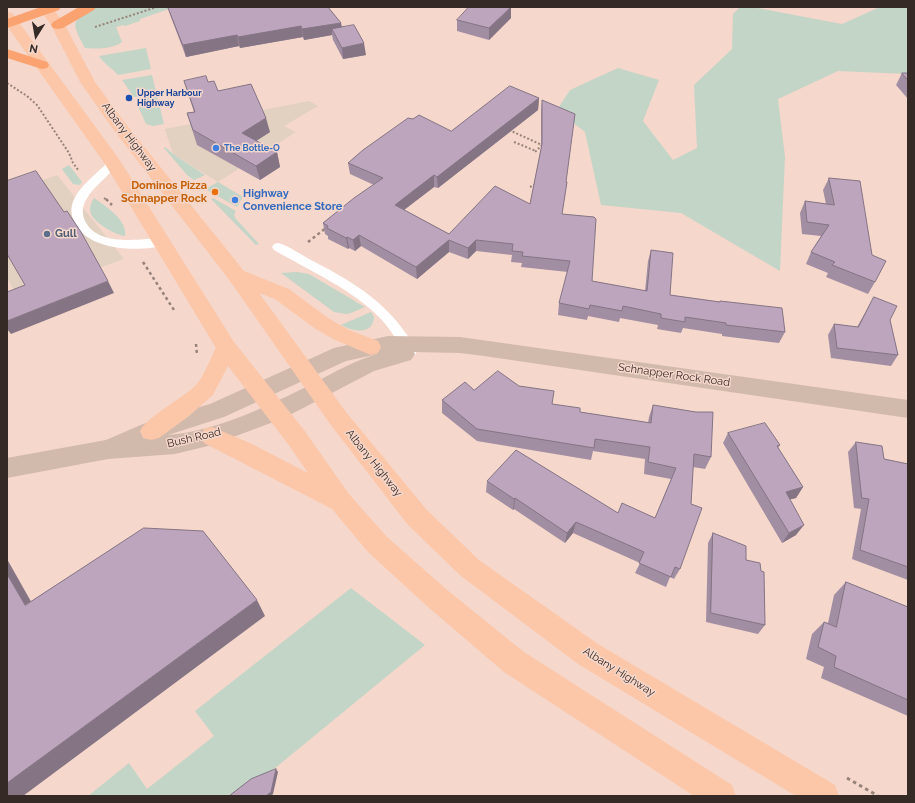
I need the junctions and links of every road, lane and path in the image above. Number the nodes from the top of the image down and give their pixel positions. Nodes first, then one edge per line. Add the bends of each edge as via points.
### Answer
1 (89, 7) edge
2 (157, 7) edge
3 (49, 8) edge
4 (8, 21) edge
5 (58, 25) junction
6 (89, 29) dead end
7 (7, 53) edge
8 (42, 65) junction
9 (7, 83) edge
10 (509, 130) edge
11 (514, 142) dead end
12 (542, 145) junction
13 (542, 153) edge
14 (113, 163) junction
15 (537, 176) edge
16 (92, 186) junction
17 (530, 187) dead end
18 (114, 207) dead end
19 (331, 225) edge
20 (162, 242) junction
21 (306, 242) dead end
22 (278, 247) dead end
23 (141, 260) dead end
24 (237, 276) junction
25 (175, 310) dead end
26 (196, 342) dead end
27 (370, 347) junction
28 (227, 348) junction
29 (409, 348) junction
30 (197, 356) dead end
31 (312, 380) junction
32 (260, 391) junction
33 (908, 409) edge
34 (276, 412) junction
35 (151, 431) junction
36 (212, 436) junction
37 (108, 449) junction
38 (7, 468) edge
39 (340, 501) junction
40 (844, 776) dead end
41 (721, 796) edge
42 (824, 796) edge
43 (878, 796) edge

1 - 5 highway
2 - 6 path
3 - 4 highway
3 - 5 main road, Albany Highway
4 - 8 main road
5 - 24 main road, Albany Highway via 88,82 119,126
7 - 8 highway
8 - 14 main road
9 - 16 path via 37,105 73,163
10 - 12 path
11 - 12 path via 536,151
12 - 13 path
14 - 16 lane
14 - 20 main road
15 - 17 path via 536,184
16 - 18 path
16 - 20 lane via 80,199 77,208 77,216 86,232 103,240 119,243
19 - 21 path
20 - 28 main road
22 - 29 lane via 372,302
23 - 25 path
24 - 27 main road via 282,294 322,323
24 - 31 main road, Albany Highway
26 - 30 path
27 - 29 street, Schnapper Rock Road via 388,344
27 - 31 street, Schnapper Rock Road via 341,354
28 - 32 main road
28 - 35 main road via 206,389
29 - 31 street, Schnapper Rock Road via 366,365
29 - 33 street, Schnapper Rock Road via 441,345 484,348
31 - 32 street, Bush Road
31 - 34 street, Bush Road
31 - 42 main road, Albany Highway via 417,517 470,568 588,654
32 - 34 main road
32 - 35 street, Bush Road via 216,411
34 - 36 street, Bush Road
34 - 39 main road
35 - 37 street, Bush Road
36 - 37 street, Bush Road via 175,444
36 - 39 main road
37 - 38 street, Bush Road
39 - 41 main road via 377,544 514,662
40 - 43 path

